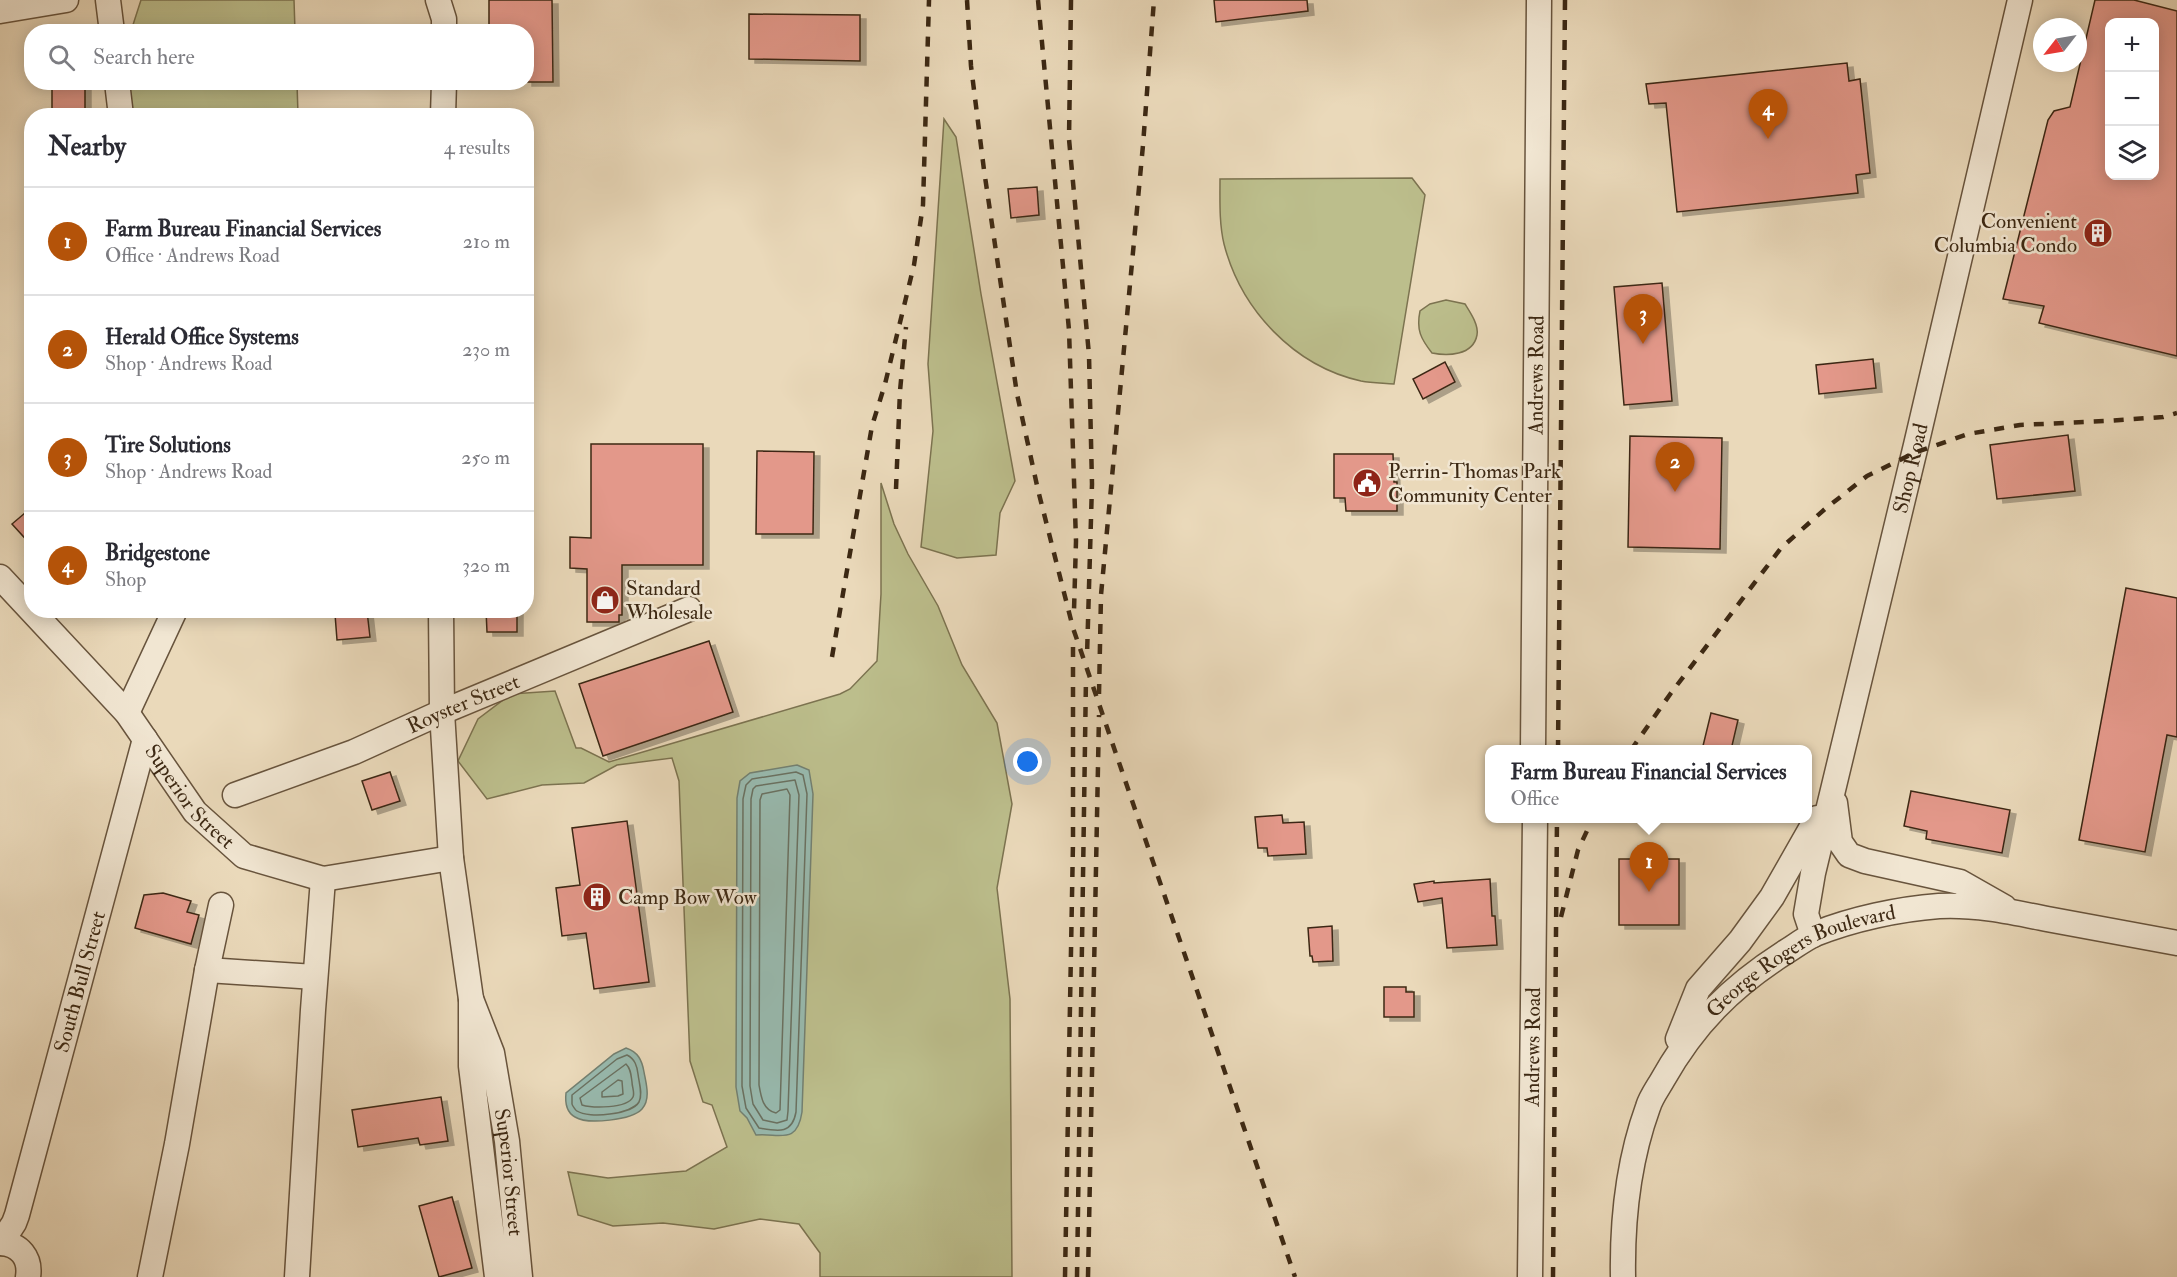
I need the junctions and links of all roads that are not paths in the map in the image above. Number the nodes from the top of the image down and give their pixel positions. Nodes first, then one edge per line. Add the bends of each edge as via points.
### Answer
1 (66, 0) edge
2 (108, 0) edge
3 (438, 0) edge
4 (1539, 0) edge
5 (2020, 0) edge
6 (0, 11) edge
7 (111, 24) edge
8 (444, 24) edge
9 (118, 90) edge
10 (444, 90) edge
11 (120, 108) edge
12 (443, 108) edge
13 (0, 578) edge
14 (24, 604) edge
15 (689, 609) dead end
16 (37, 618) edge
17 (171, 618) edge
18 (441, 618) edge
19 (442, 712) junction
20 (127, 714) junction
21 (145, 739) junction
22 (1533, 745) edge
23 (1834, 788) junction
24 (235, 795) dead end
25 (1535, 823) edge
26 (451, 858) junction
27 (323, 879) junction
28 (221, 905) dead end
29 (2013, 913) junction
30 (1814, 935) junction
31 (2177, 943) edge
32 (207, 970) junction
33 (315, 977) junction
34 (471, 999) junction
35 (1659, 1085) junction
36 (19, 1254) edge
37 (150, 1277) edge
38 (297, 1277) edge
39 (497, 1277) edge
40 (520, 1277) edge
41 (1530, 1277) edge
42 (1623, 1277) edge

1 - 6 street
2 - 7 street
3 - 8 street
4 - 22 street, Andrews Road
5 - 23 street, Shop Road
9 - 11 street
10 - 12 street
13 - 14 street, Superior Street
15 - 19 street, Royster Street
16 - 20 street, Superior Street
17 - 20 street
18 - 19 street
19 - 24 street, Royster Street via 354,752
19 - 26 street
20 - 21 street, Superior Street
21 - 27 street, Superior Street via 195,812 244,856
21 - 36 street, South Bull Street
23 - 29 street via 1840,842 1849,855 1960,882
23 - 30 street, Shop Road via 1806,914
23 - 35 street via 1772,897 1698,989
25 - 41 street, Andrews Road
26 - 27 street, Superior Street
26 - 34 street, Superior Street
27 - 33 street
28 - 32 street
29 - 30 street, George Rogers Boulevard via 1940,906 1864,918
29 - 31 street, George Rogers Boulevard
30 - 35 street, George Rogers Boulevard via 1730,992 1700,1023
32 - 33 street
32 - 37 street
33 - 38 street
34 - 39 street, Superior Street via 471,1066
34 - 40 street, Superior Street via 494,1064 507,1141
35 - 42 street, George Rogers Boulevard via 1648,1105 1634,1150 1622,1239

